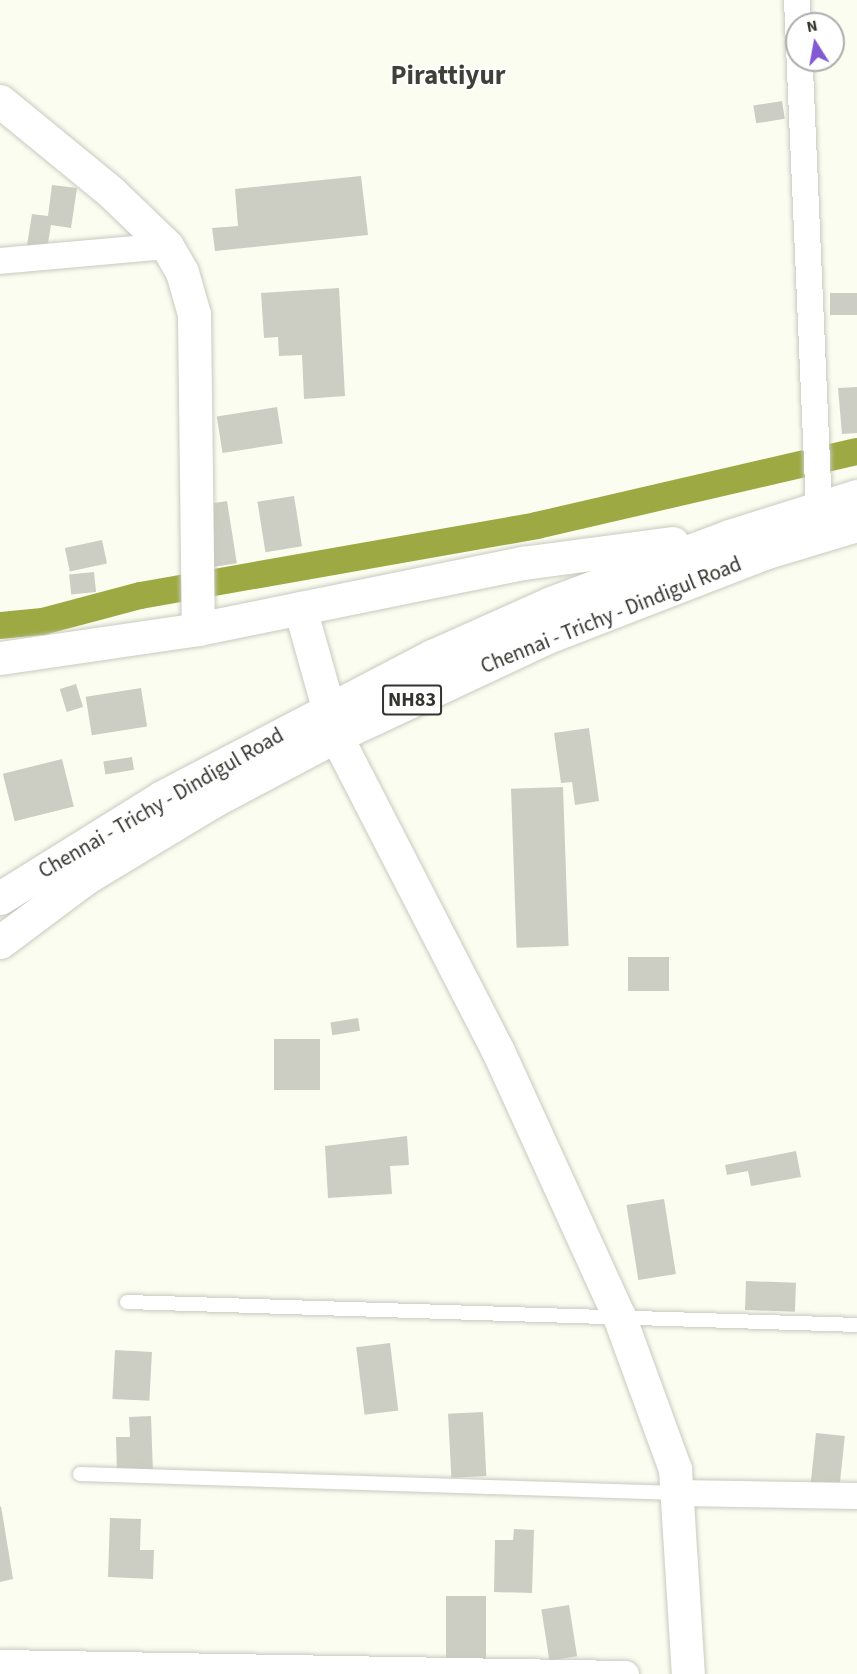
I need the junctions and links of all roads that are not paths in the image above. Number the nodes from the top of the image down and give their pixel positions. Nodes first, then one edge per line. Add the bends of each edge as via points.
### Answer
1 (797, 0) edge
2 (0, 102) edge
3 (167, 246) junction
4 (0, 261) edge
5 (818, 492) junction
6 (857, 496) edge
7 (857, 525) edge
8 (729, 536) junction
9 (764, 553) junction
10 (300, 608) junction
11 (198, 616) junction
12 (0, 658) edge
13 (334, 721) junction
14 (0, 898) edge
15 (0, 942) edge
16 (127, 1302) dead end
17 (619, 1316) junction
18 (857, 1325) edge
19 (80, 1474) dead end
20 (679, 1493) junction
21 (857, 1496) edge
22 (0, 1663) edge
23 (626, 1674) edge
24 (687, 1674) edge

1 - 5 street
2 - 3 main road
3 - 4 street
3 - 11 main road via 194,314
5 - 6 main road, Chennai - Trichy - Dindigul Road
5 - 8 main road, Chennai - Trichy - Dindigul Road
7 - 9 main road, Chennai - Trichy - Dindigul Road / NH83
8 - 9 main road
8 - 10 main road via 523,563
8 - 13 main road, Chennai - Trichy - Dindigul Road via 551,603
9 - 13 main road, Chennai - Trichy - Dindigul Road / NH83
10 - 11 main road
10 - 13 main road via 306,641
11 - 12 main road
13 - 14 main road, Chennai - Trichy - Dindigul Road via 162,797
13 - 15 main road, Chennai - Trichy - Dindigul Road / NH83 via 213,801 87,877
13 - 17 main road via 498,1051
16 - 17 lane
17 - 18 lane
17 - 20 main road via 675,1469
19 - 20 lane
20 - 21 street
20 - 24 main road
22 - 23 street

